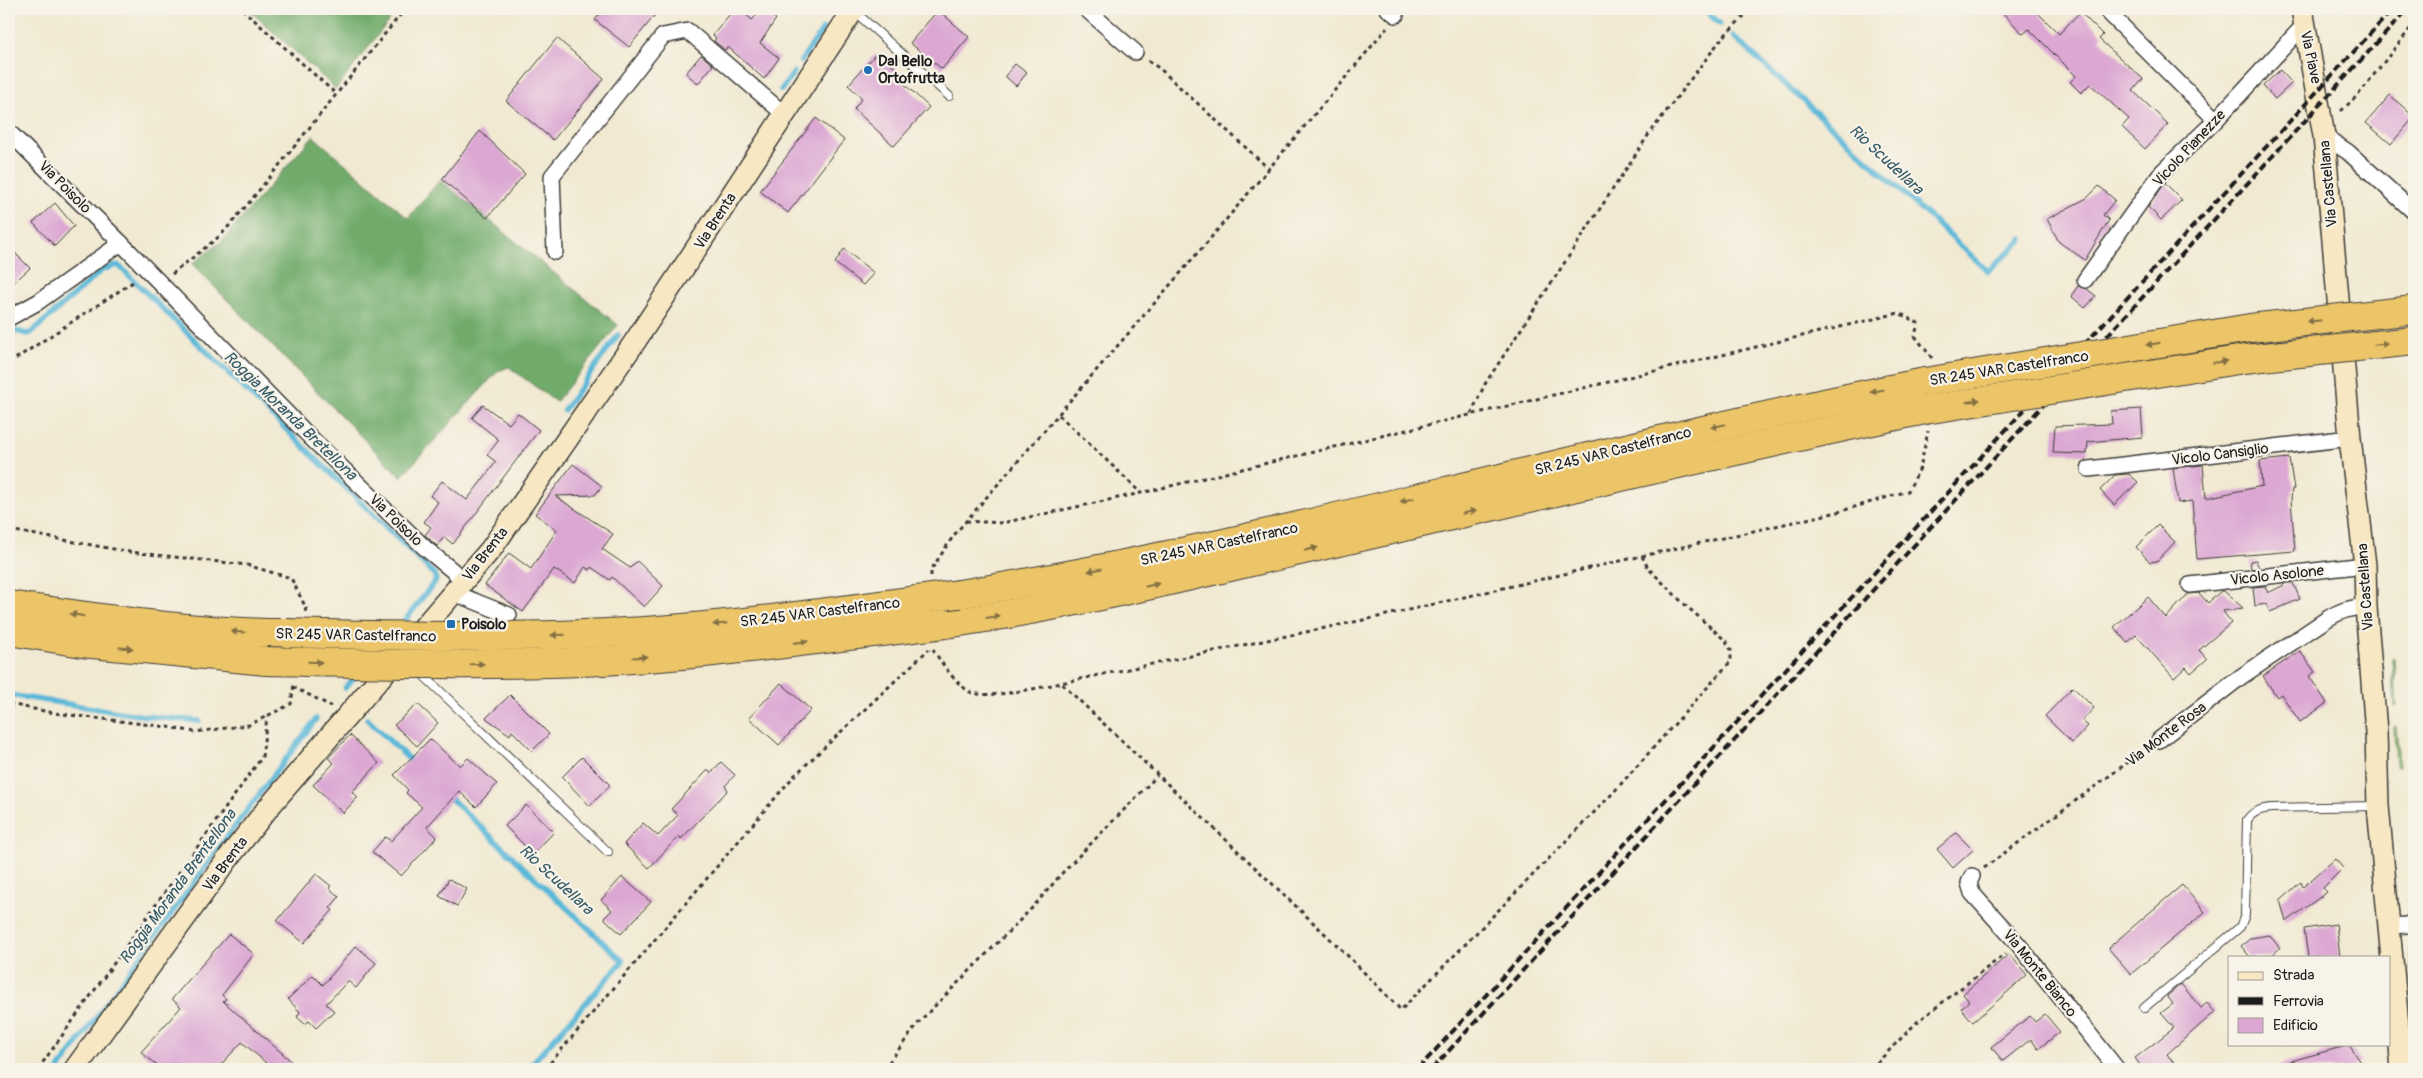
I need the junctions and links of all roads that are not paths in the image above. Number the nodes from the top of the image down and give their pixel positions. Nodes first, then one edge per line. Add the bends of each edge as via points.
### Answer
1 (853, 9) edge
2 (1086, 9) edge
3 (2105, 9) edge
4 (2303, 17) edge
5 (1136, 52) road end
6 (949, 96) dead end
7 (2319, 106) joint
8 (784, 114) junction
9 (2216, 120) junction
10 (9, 132) edge
11 (2324, 136) junction
12 (2414, 212) edge
13 (122, 243) junction
14 (555, 252) dead end
15 (2085, 280) dead end
16 (2414, 310) edge
17 (9, 318) edge
18 (2414, 340) edge
19 (2350, 438) junction
20 (2089, 469) dead end
21 (2365, 565) junction
22 (2190, 585) dead end
23 (459, 586) junction
24 (9, 605) edge
25 (2366, 607) junction
26 (509, 615) dead end
27 (9, 631) edge
28 (401, 655) junction
29 (2159, 740) road end
30 (2378, 806) junction
31 (608, 852) dead end
32 (1972, 876) road end
33 (2414, 921) edge
34 (2388, 926) junction
35 (2144, 1008) dead end
36 (75, 1069) edge
37 (2117, 1069) edge
38 (2402, 1069) edge

1 - 6 lane
1 - 8 street, Via Brenta
2 - 5 street
3 - 9 street
4 - 7 street, Via Piave
4 - 9 street, Vicolo Pianezze
7 - 11 street, Via Castellana
8 - 14 street via 688,31 663,36 552,176
8 - 23 street, Via Brenta via 634,343 491,549
9 - 15 street, Vicolo Pianezze via 2162,172
10 - 13 street, Via Poisolo
11 - 12 street via 2348,152
11 - 19 street, Via Castellana
13 - 17 street via 38,302
13 - 23 street, Via Poisolo via 309,436 426,548
16 -> 24 highway, SR 245 VAR Castelfranco, bridge via 2250,328 1925,382 1685,433 1290,529 1082,573 959,594 785,617 584,634 458,637 220,632
27 -> 18 highway, SR 245 VAR Castelfranco, bridge via 82,643 266,661 448,664 551,663 699,653 945,624 1077,601 1689,460 1925,410 2235,360
19 - 20 street, Vicolo Cansiglio
19 - 21 street, Via Castellana
21 - 22 street, Vicolo Asolone
21 - 25 street, Via Castellana
23 - 26 street, Via Poisolo
23 - 28 street, Via Brenta
25 - 29 street, Via Monte Rosa via 2354,607 2327,619 2242,676
25 - 30 street, Via Castellana
28 - 31 lane
28 - 36 street, Via Brenta via 230,856
30 - 34 street, Via Castellana
30 - 35 lane via 2272,808 2251,814 2247,820 2245,915 2240,926
32 - 37 street, Via Monte Bianco via 1969,883 1972,893 2018,944
33 - 34 street
34 - 38 street, Via Castellana

